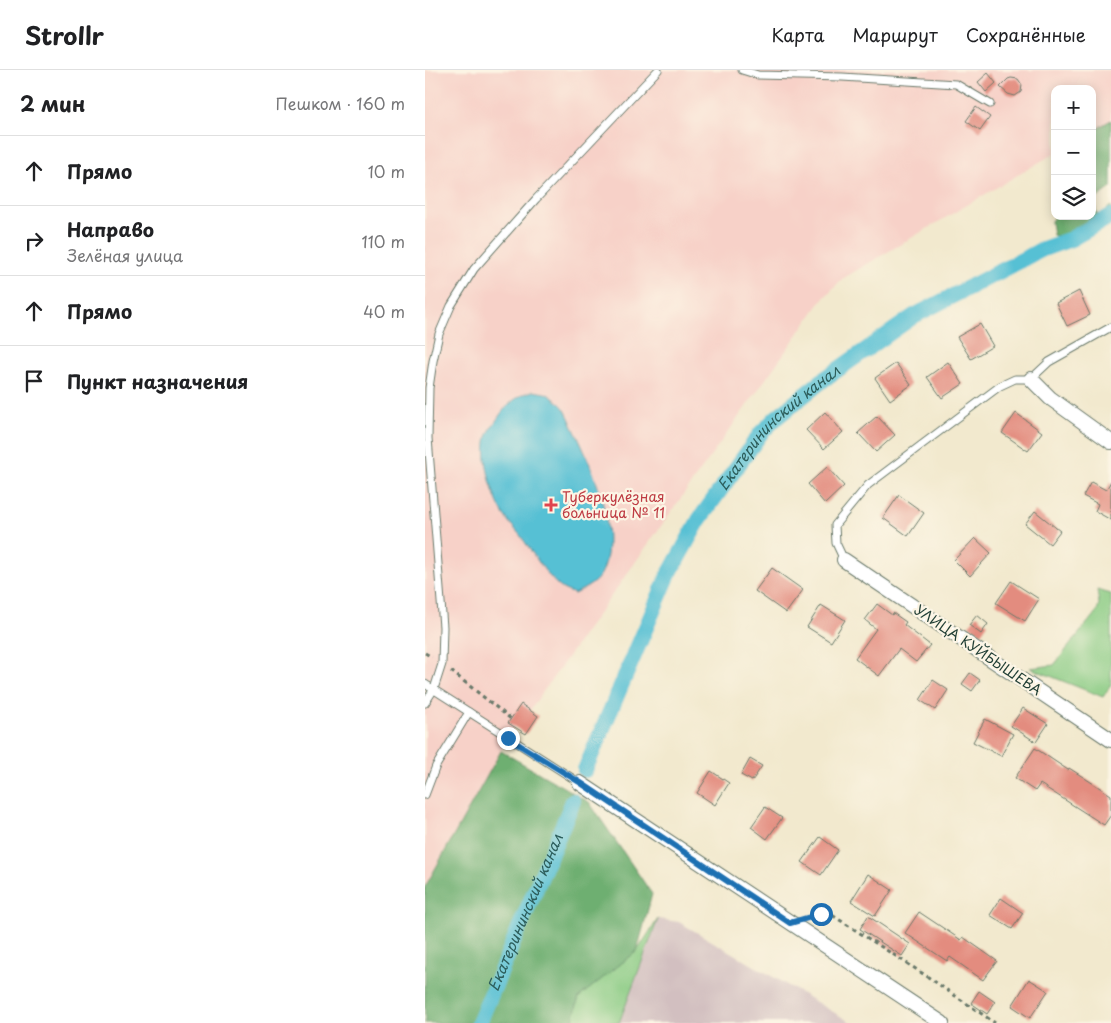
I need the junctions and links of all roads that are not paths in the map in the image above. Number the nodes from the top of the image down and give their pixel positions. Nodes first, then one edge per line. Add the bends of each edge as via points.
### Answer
1 (658, 70) edge
2 (742, 70) edge
3 (990, 104) dead end
4 (1111, 327) edge
5 (1031, 379) junction
6 (1111, 442) edge
7 (844, 560) joint
8 (425, 684) edge
9 (434, 689) junction
10 (425, 703) edge
11 (469, 712) junction
12 (1111, 740) edge
13 (581, 783) joint
14 (425, 795) edge
15 (942, 1023) edge

1 - 9 lane via 474,269 451,306 439,334 429,388 428,438 443,627 442,664
2 - 3 lane via 758,75 956,84
4 - 5 lane via 1049,362
5 - 6 street via 1050,398
5 - 7 lane via 1015,379 1000,386 868,485 835,525 836,543
7 - 12 street, УЛИЦА КУЙБЫШЕВА
8 - 9 lane
9 - 10 lane
9 - 11 lane
11 - 13 lane
11 - 14 lane via 436,766
13 - 15 street

